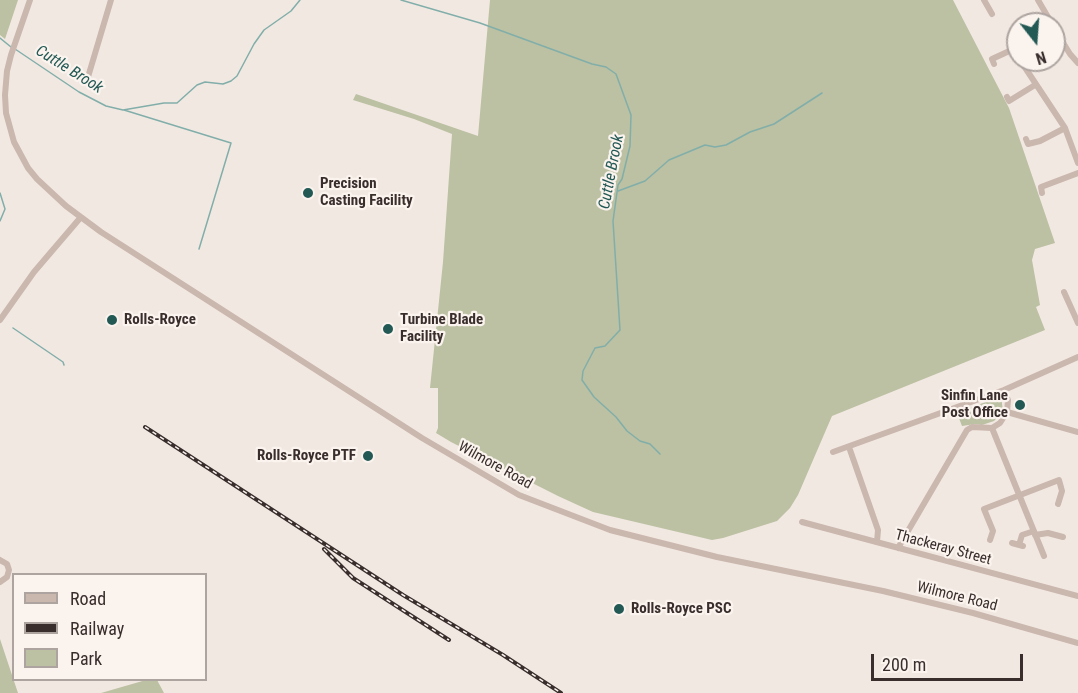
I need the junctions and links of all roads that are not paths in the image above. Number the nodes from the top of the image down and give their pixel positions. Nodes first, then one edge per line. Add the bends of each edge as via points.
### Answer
1 (30, 0) edge
2 (111, 0) edge
3 (984, 0) edge
4 (992, 14) dead end
5 (1066, 47) edge
6 (1006, 53) edge
7 (1078, 63) edge
8 (994, 64) dead end
9 (1028, 72) edge
10 (88, 76) dead end
11 (1035, 84) junction
12 (1007, 97) dead end
13 (1065, 128) junction
14 (1026, 139) dead end
15 (1078, 163) edge
16 (1078, 173) edge
17 (1042, 193) dead end
18 (81, 218) junction
19 (1064, 292) dead end
20 (0, 320) edge
21 (1078, 323) edge
22 (1078, 357) edge
23 (1004, 390) junction
24 (1007, 412) junction
25 (992, 428) junction
26 (1078, 432) edge
27 (849, 447) junction
28 (833, 452) dead end
29 (1020, 496) junction
30 (1058, 504) dead end
31 (801, 522) dead end
32 (1034, 533) junction
33 (1063, 537) dead end
34 (990, 540) dead end
35 (877, 542) junction
36 (1018, 544) dead end
37 (898, 548) junction
38 (1044, 556) dead end
39 (0, 560) edge
40 (0, 582) edge
41 (1078, 596) edge
42 (1078, 643) edge

1 - 18 street, Wilmore Road via 7,71 6,113 14,142 28,168
2 - 10 street
3 - 4 street
5 - 7 street
6 - 8 street via 992,59
9 - 11 street
11 - 12 street via 1009,101
11 - 13 street
13 - 14 street via 1040,141 1028,144
13 - 15 street
16 - 17 street via 1041,187
18 - 20 street via 28,279
18 - 42 street, Wilmore Road via 422,438 519,495 639,538 928,602
19 - 21 street
22 - 23 street
23 - 24 street
23 - 27 street
24 - 25 street
24 - 26 street
25 - 29 street
25 - 37 street via 967,430
27 - 28 street
27 - 35 street via 878,531
29 - 30 street via 1059,480 1062,491
29 - 32 street
29 - 34 street via 984,509 993,531
31 - 35 street, Thackeray Street
32 - 33 street
32 - 36 street via 1022,535
32 - 38 street
35 - 37 street, Thackeray Street
37 - 41 street, Thackeray Street
39 - 40 street via 9,570

